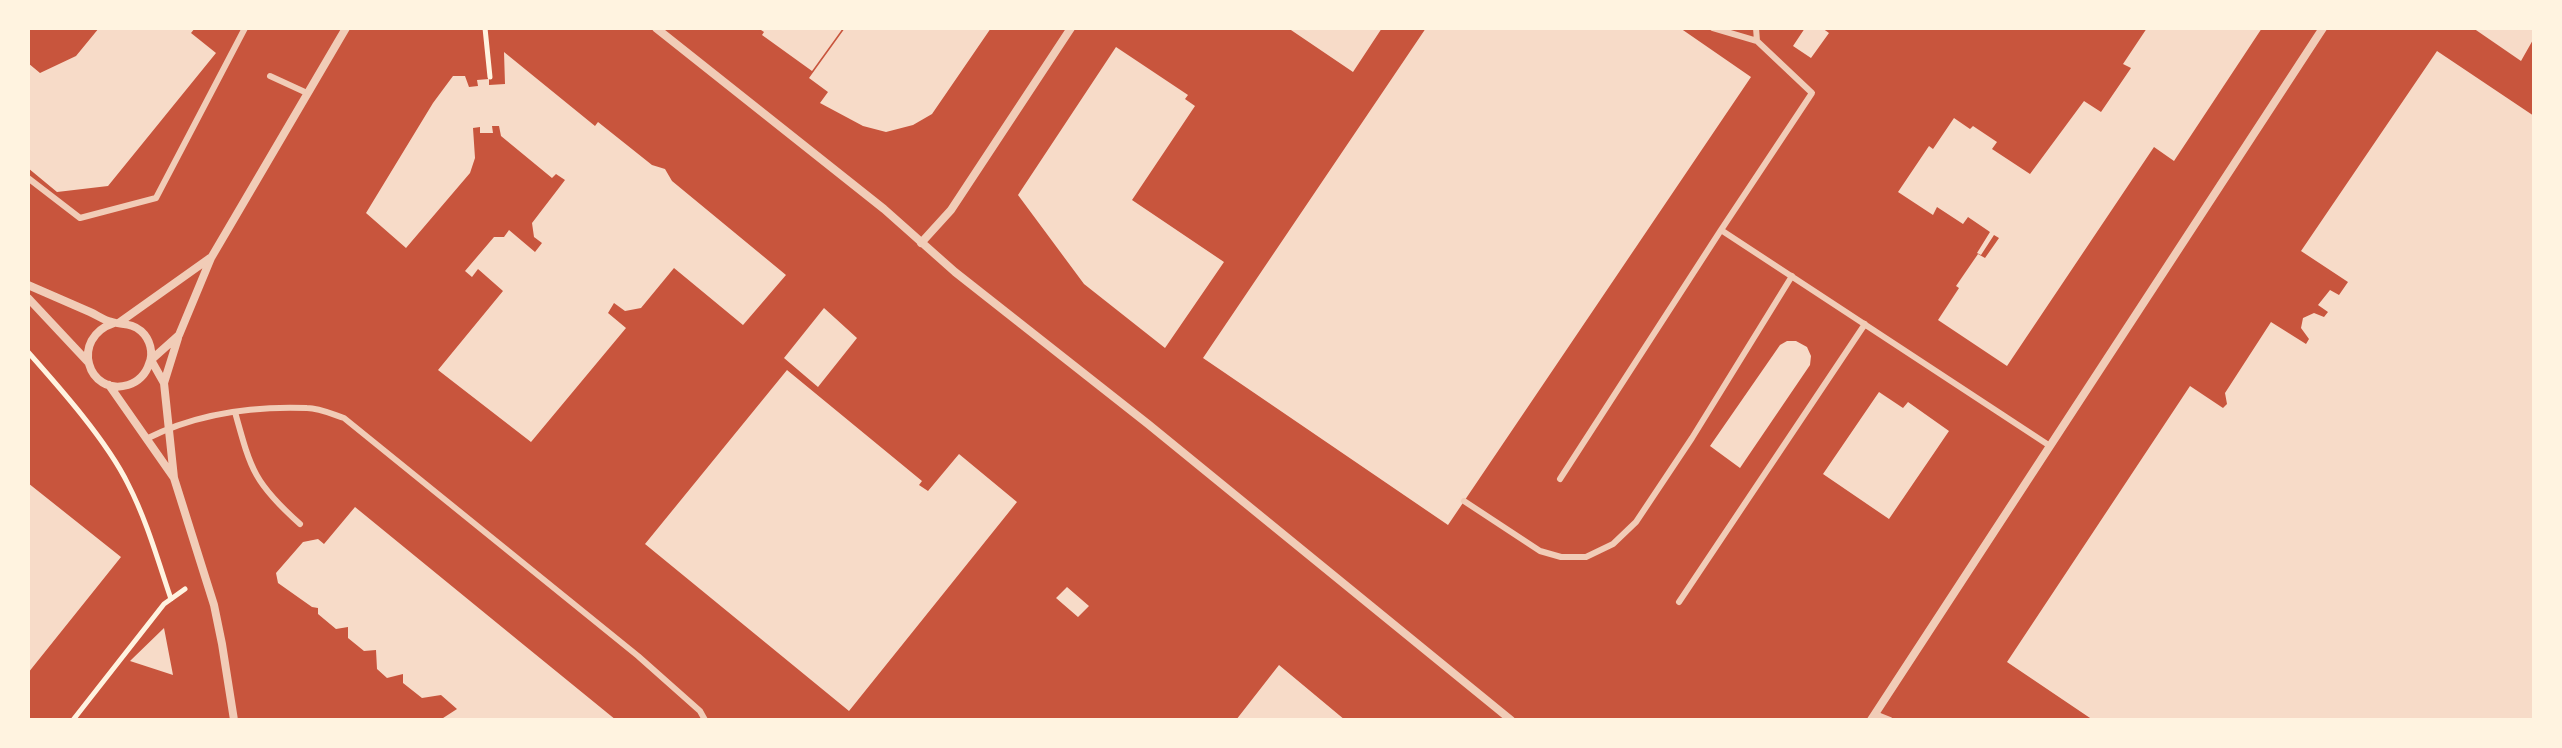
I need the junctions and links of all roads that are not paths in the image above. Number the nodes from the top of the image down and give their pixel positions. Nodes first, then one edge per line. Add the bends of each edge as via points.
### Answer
1 (245, 28) edge
2 (346, 28) edge
3 (656, 28) edge
4 (1071, 28) edge
5 (1713, 28) edge
6 (1756, 28) edge
7 (2323, 28) edge
8 (1757, 41) junction
9 (270, 76) dead end
10 (307, 93) junction
11 (28, 178) edge
12 (1721, 230) junction
13 (921, 243) junction
14 (211, 258) junction
15 (1792, 276) junction
16 (28, 285) edge
17 (28, 298) edge
18 (117, 323) junction
19 (1865, 324) junction
20 (179, 335) junction
21 (151, 360) junction
22 (88, 362) junction
23 (164, 383) junction
24 (109, 385) junction
25 (235, 412) junction
26 (169, 429) junction
27 (146, 439) junction
28 (2050, 446) junction
29 (174, 478) junction
30 (1560, 479) dead end
31 (1464, 501) dead end
32 (300, 524) dead end
33 (1679, 602) dead end
34 (1873, 717) edge
35 (234, 720) edge
36 (705, 720) edge
37 (1511, 720) edge
38 (1890, 720) edge

1 - 11 lane via 156,198 80,218
2 - 10 street
3 - 13 street
4 - 13 street via 951,210
5 - 8 lane
6 - 8 lane
7 - 28 street
8 - 12 lane via 1812,93
9 - 10 lane
10 - 14 street
12 - 15 lane
12 - 30 lane
13 - 37 street
14 - 18 street
14 - 20 street
15 - 19 lane
15 - 31 lane via 1636,522 1613,544 1586,557 1540,551
16 - 18 street
17 - 22 street
18 - 21 street via 146,336
18 - 22 street via 96,332
19 - 28 lane
19 - 33 lane
20 - 21 street
20 - 23 street
21 - 23 street
21 - 24 street via 138,381
22 - 24 street via 95,376
23 - 26 street
24 - 27 street
25 - 26 lane via 199,417
25 - 32 lane via 256,479
25 - 36 lane via 310,408 344,418 638,656
26 - 27 lane
26 - 29 street
27 - 29 street
28 - 34 street
29 - 35 street via 205,574
34 - 38 lane

